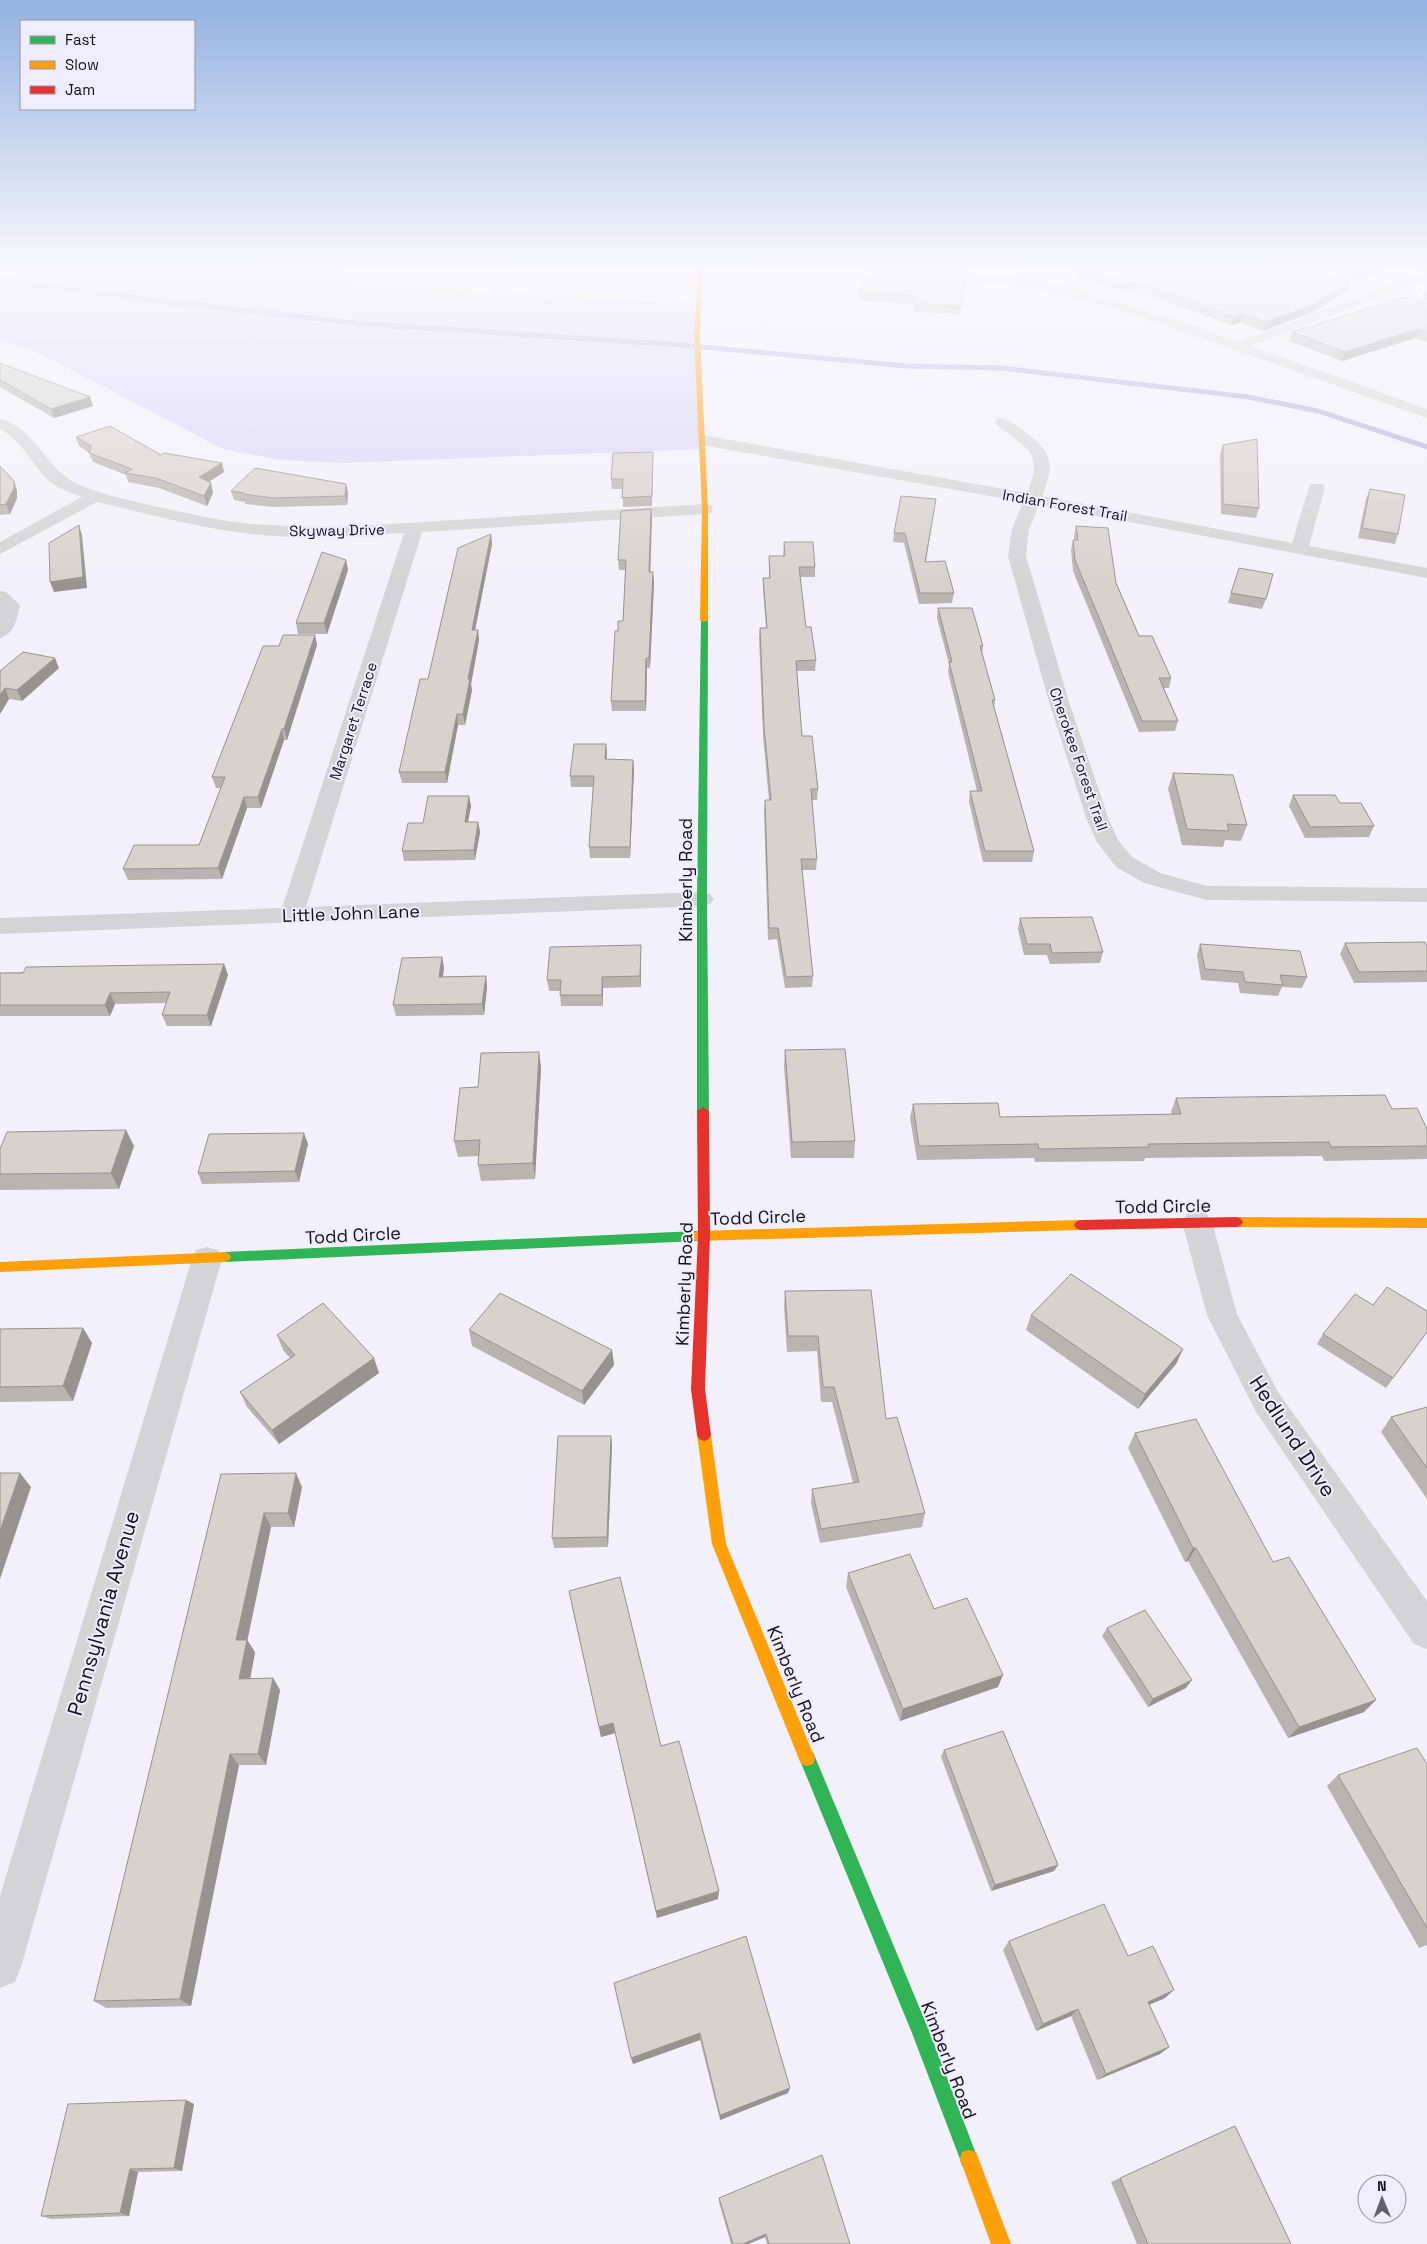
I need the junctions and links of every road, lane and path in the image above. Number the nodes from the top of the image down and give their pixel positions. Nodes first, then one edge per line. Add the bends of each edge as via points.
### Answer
1 (699, 374) edge
2 (1312, 374) edge
3 (1427, 414) edge
4 (1002, 422) dead end
5 (4, 429) edge
6 (702, 440) junction
7 (1317, 487) dead end
8 (95, 497) junction
9 (1032, 499) junction
10 (706, 509) junction
11 (415, 526) junction
12 (0, 549) edge
13 (1299, 549) junction
14 (1427, 573) edge
15 (0, 596) edge
16 (0, 632) edge
17 (1427, 895) edge
18 (702, 899) junction
19 (291, 916) junction
20 (0, 926) edge
21 (1197, 1222) junction
22 (1427, 1223) edge
23 (704, 1236) junction
24 (207, 1259) junction
25 (0, 1267) edge
26 (1427, 1631) edge
27 (0, 1967) edge
28 (1001, 2244) edge

1 - 6 street, Kimberly Road
2 - 3 street
4 - 9 street, Cherokee Forest Trail via 1040,456 1044,472
5 - 8 street, Skyway Drive via 34,450 51,474
6 - 9 street, Indian Forest Trail
6 - 10 street, Kimberly Road
7 - 13 street
8 - 11 street, Skyway Drive via 251,529 359,531
8 - 12 street
9 - 13 street, Indian Forest Trail
9 - 17 street, Cherokee Forest Trail via 1022,520 1016,545 1017,556 1059,702 1098,820 1108,842 1124,862 1152,878 1207,893
10 - 11 street, Skyway Drive
10 - 18 street, Kimberly Road
11 - 19 street, Margaret Terrace
13 - 14 street, Indian Forest Trail
15 - 16 street via 11,605
18 - 19 street, Little John Lane
18 - 23 street, Kimberly Road
19 - 20 street, Little John Lane
21 - 22 street, Todd Circle
21 - 23 street, Todd Circle
21 - 26 street, Hedlund Drive via 1222,1315 1267,1402
23 - 24 street, Todd Circle
23 - 28 street, Kimberly Road via 698,1389 719,1544 921,2033
24 - 25 street, Todd Circle
24 - 27 street, Pennsylvania Avenue

